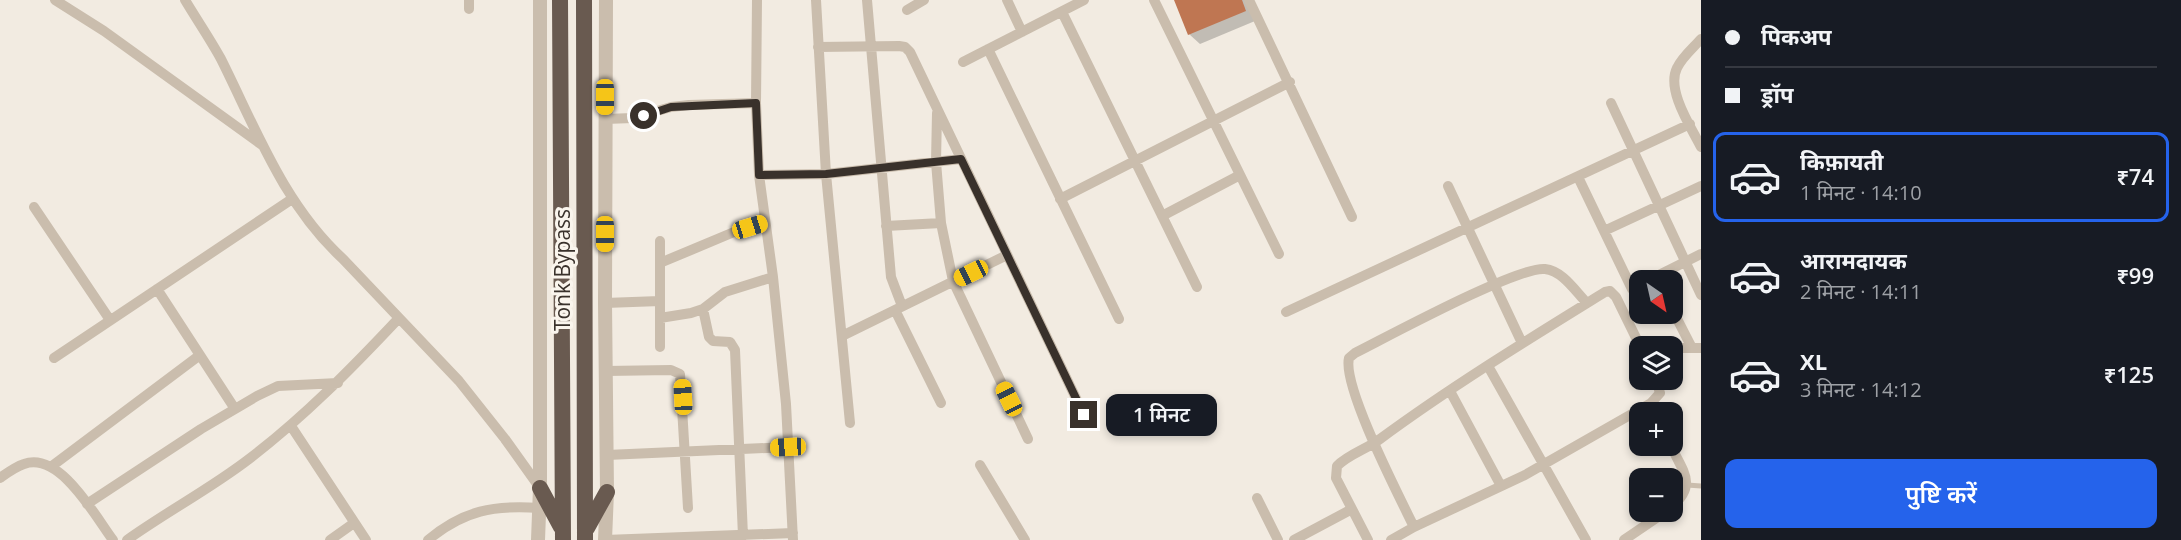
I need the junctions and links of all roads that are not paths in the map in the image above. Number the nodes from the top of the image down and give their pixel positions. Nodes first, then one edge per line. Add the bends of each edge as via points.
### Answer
1 (55, 0) edge
2 (185, 0) edge
3 (540, 0) edge
4 (560, 0) edge
5 (584, 0) edge
6 (606, 0) edge
7 (757, 0) edge
8 (816, 0) edge
9 (867, 0) edge
10 (924, 0) edge
11 (1007, 0) edge
12 (1084, 0) edge
13 (1154, 0) edge
14 (1249, 0) edge
15 (907, 10) dead end
16 (1062, 12) junction
17 (1022, 32) junction
18 (1701, 39) edge
19 (872, 45) junction
20 (818, 47) junction
21 (988, 49) junction
22 (963, 62) dead end
23 (1290, 82) junction
24 (756, 103) junction
25 (1611, 103) dead end
26 (937, 111) junction
27 (605, 119) junction
28 (1214, 120) junction
29 (1690, 124) junction
30 (264, 147) junction
31 (1701, 147) edge
32 (1635, 150) junction
33 (961, 159) junction
34 (1135, 160) junction
35 (936, 162) junction
36 (881, 168) junction
37 (826, 174) junction
38 (759, 175) junction
39 (1240, 175) junction
40 (1578, 177) junction
41 (1448, 186) dead end
42 (1701, 186) edge
43 (292, 199) junction
44 (1060, 199) junction
45 (1660, 206) junction
46 (34, 207) dead end
47 (1162, 216) junction
48 (1352, 217) dead end
49 (765, 223) junction
50 (941, 224) junction
51 (886, 226) junction
52 (1469, 228) junction
53 (1604, 231) junction
54 (660, 241) dead end
55 (1279, 254) dead end
56 (1701, 254) edge
57 (1007, 255) junction
58 (1686, 262) junction
59 (660, 263) junction
60 (1671, 270) edge
61 (1629, 275) edge
62 (773, 277) junction
63 (953, 281) junction
64 (1495, 284) junction
65 (1197, 287) dead end
66 (157, 289) junction
67 (1629, 290) edge
68 (1701, 295) edge
69 (1616, 297) junction
70 (660, 301) junction
71 (604, 303) junction
72 (1587, 303) junction
73 (899, 308) junction
74 (703, 309) junction
75 (1286, 312) dead end
76 (399, 318) junction
77 (660, 318) junction
78 (1119, 319) dead end
79 (110, 320) junction
80 (1682, 324) edge
81 (842, 336) junction
82 (1635, 336) edge
83 (1522, 344) junction
84 (660, 346) dead end
85 (1697, 348) edge
86 (200, 355) junction
87 (54, 358) dead end
88 (1488, 366) junction
89 (606, 372) junction
90 (338, 383) junction
91 (1450, 391) junction
92 (941, 403) dead end
93 (235, 409) junction
94 (1084, 415) dead end
95 (1629, 420) edge
96 (850, 423) dead end
97 (291, 426) junction
98 (1028, 439) dead end
99 (1374, 444) junction
100 (788, 447) junction
101 (739, 449) junction
102 (686, 452) junction
103 (607, 455) junction
104 (1675, 456) edge
105 (1544, 464) junction
106 (980, 465) dead end
107 (52, 466) junction
108 (0, 478) edge
109 (1687, 485) junction
110 (1501, 486) junction
111 (1701, 486) edge
112 (540, 488) junction
113 (607, 492) junction
114 (1683, 496) edge
115 (1257, 498) dead end
116 (87, 504) junction
117 (539, 508) junction
118 (688, 508) dead end
119 (1352, 509) junction
120 (1650, 522) edge
121 (354, 523) junction
122 (1414, 527) junction
123 (563, 535) edge
124 (585, 535) edge
125 (743, 536) junction
126 (793, 537) edge
127 (1404, 537) edge
128 (706, 539) edge
129 (113, 540) edge
130 (127, 540) edge
131 (330, 540) edge
132 (366, 540) edge
133 (428, 540) edge
134 (538, 540) edge
135 (605, 540) edge
136 (1025, 540) edge
137 (1278, 540) edge
138 (1294, 540) edge
139 (1368, 540) edge
140 (1391, 540) edge
141 (1586, 540) edge
142 (1624, 540) edge

1 - 30 street
2 - 30 street via 220,57
3 - 112 street
4 - 123 highway
5 - 124 highway, Tonk Bypass
6 - 27 street
7 - 24 street
8 - 20 street
9 - 19 street
10 - 15 street
11 - 17 street
12 - 16 street
13 - 28 street
14 - 23 street
16 - 17 street
16 - 34 street
17 - 21 street
18 - 29 street via 1676,69 1673,80
19 - 20 street
19 - 26 street via 899,46 910,51
19 - 36 street
20 - 37 street
21 - 22 street
21 - 44 street
23 - 28 street
23 - 48 street
24 - 27 street via 689,105 633,118
24 - 38 street
25 - 32 street
26 - 33 street
26 - 35 street
27 - 71 street
28 - 34 street
28 - 39 street
29 - 31 street
29 - 32 street
30 - 43 street
32 - 40 street
32 - 45 street
33 - 35 street
33 - 57 street
34 - 44 street
34 - 47 street
35 - 36 street
35 - 50 street
36 - 37 street
36 - 51 street
37 - 38 street
37 - 81 street
38 - 49 street
39 - 47 street
39 - 55 street
40 - 52 street
40 - 53 street
41 - 52 street
42 - 45 street
43 - 66 street
43 - 76 street via 326,243
44 - 78 street
45 - 53 street
45 - 58 street
46 - 79 street
47 - 65 street
49 - 59 street
49 - 62 street
50 - 51 street
50 - 63 street
51 - 73 street via 891,277
52 - 64 street
52 - 75 street
53 - 61 street
54 - 59 street
56 - 58 street
57 - 63 street
57 - 94 street
58 - 60 street
58 - 68 street
59 - 70 street
62 - 74 street via 725,292
62 - 100 street
63 - 73 street
63 - 98 street
64 - 72 street via 1544,269 1560,274
64 - 83 street
64 - 99 street via 1349,358 1348,374
66 - 79 street
66 - 86 street
67 - 69 street
69 - 72 street via 1610,291
69 - 82 street
70 - 71 street
70 - 77 street
71 - 89 street
72 - 83 street
73 - 81 street
73 - 92 street
74 - 77 street
74 - 101 street via 709,337 730,342 735,350
76 - 90 street
76 - 112 street via 459,381
77 - 84 street
79 - 87 street
80 - 85 street
81 - 96 street
83 - 88 street
86 - 93 street
86 - 107 street
88 - 91 street
88 - 105 street
89 - 102 street via 671,370 680,374
89 - 103 street
90 - 93 street via 278,386
90 - 97 street
91 - 99 street
91 - 110 street
93 - 116 street
95 - 105 street
97 - 121 street
97 - 130 street via 248,460
99 - 119 street via 1343,460 1336,471
99 - 122 street
100 - 101 street
100 - 126 street
101 - 102 street
101 - 125 street
102 - 103 street
102 - 118 street
103 - 113 street
104 - 109 street
105 - 110 street
105 - 141 street
106 - 136 street
107 - 108 street via 25,463
107 - 116 street
109 - 111 lane
109 - 114 street
110 - 122 street
112 - 117 street
112 - 123 highway
113 - 124 highway
113 - 135 street
115 - 137 street
116 - 129 street
117 - 133 street via 510,506 466,514
117 - 134 street
119 - 138 street
119 - 139 street
120 - 142 street
121 - 131 street
121 - 132 street
122 - 127 street
125 - 126 street
125 - 128 street
127 - 140 street
128 - 135 street

